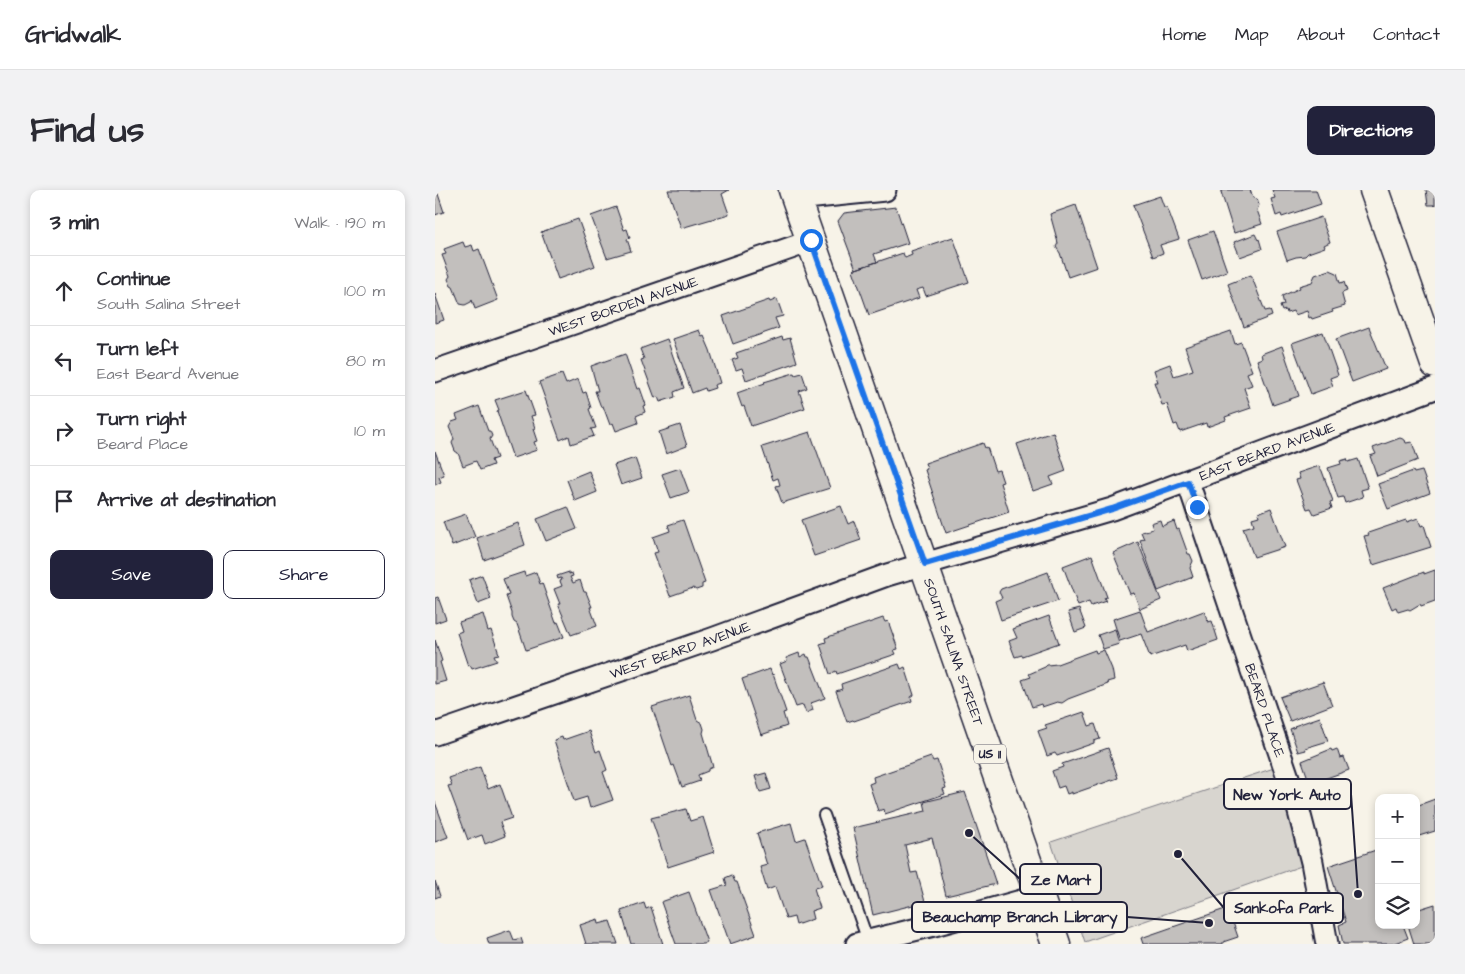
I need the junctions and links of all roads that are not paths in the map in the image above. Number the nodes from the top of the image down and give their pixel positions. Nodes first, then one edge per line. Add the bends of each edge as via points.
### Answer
1 (885, 190) edge
2 (1374, 190) edge
3 (795, 194) edge
4 (811, 240) junction
5 (1435, 364) edge
6 (435, 371) edge
7 (1435, 388) edge
8 (1188, 482) junction
9 (925, 564) junction
10 (435, 734) edge
11 (824, 815) dead end
12 (1039, 896) junction
13 (862, 943) edge
14 (1056, 944) edge
15 (1327, 944) edge

1 - 3 street
2 - 5 main road
3 - 4 main road, SOUTH SALINA STREET / US 11
4 - 6 street, WEST BORDEN AVENUE
4 - 9 main road, SOUTH SALINA STREET / US 11
7 - 8 street, EAST BEARD AVENUE
8 - 9 street, EAST BEARD AVENUE via 1112,509
8 - 15 street, BEARD PLACE via 1297,804 1313,862
9 - 10 street, WEST BEARD AVENUE
9 - 12 main road, SOUTH SALINA STREET / US 11
11 - 13 lane
12 - 13 street
12 - 14 main road, SOUTH SALINA STREET / US 11

